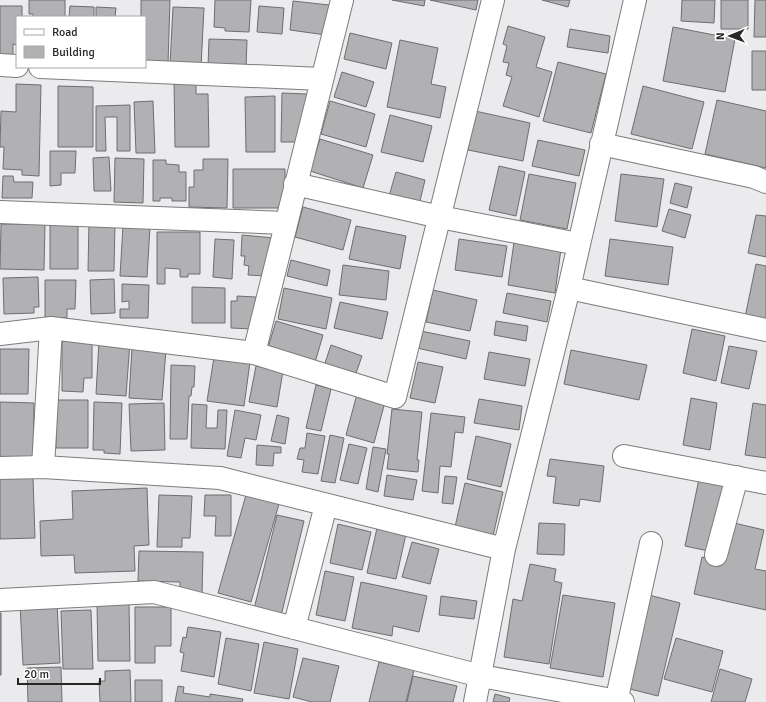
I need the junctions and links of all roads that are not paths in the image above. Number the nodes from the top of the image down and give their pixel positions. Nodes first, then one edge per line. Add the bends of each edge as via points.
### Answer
1 (342, 0) edge
2 (493, 0) edge
3 (635, 0) edge
4 (0, 65) edge
5 (16, 66) edge
6 (64, 68) edge
7 (322, 79) junction
8 (601, 144) junction
9 (766, 182) edge
10 (295, 184) junction
11 (0, 212) edge
12 (440, 217) junction
13 (286, 223) junction
14 (578, 244) junction
15 (569, 288) junction
16 (51, 328) junction
17 (766, 330) edge
18 (0, 334) edge
19 (254, 353) junction
20 (624, 456) dead end
21 (43, 467) junction
22 (0, 468) edge
23 (737, 477) junction
24 (766, 483) edge
25 (326, 505) junction
26 (651, 543) dead end
27 (504, 548) junction
28 (716, 556) dead end
29 (0, 600) edge
30 (294, 628) junction
31 (481, 676) junction
32 (618, 701) edge
33 (475, 702) edge

1 - 7 street
2 - 12 street
3 - 8 street
4 - 5 street
6 - 7 street
7 - 10 street
8 - 9 street via 754,177
8 - 14 street
10 - 12 street
10 - 13 street
11 - 13 street
12 - 14 street
12 - 19 street via 395,397
13 - 19 street
14 - 15 street
15 - 17 street
15 - 27 street
16 - 18 street
16 - 19 street
16 - 21 street
20 - 23 street
21 - 22 street
21 - 25 street via 220,478
23 - 24 street
23 - 28 street
25 - 27 street
25 - 30 street
26 - 32 street
27 - 31 street
29 - 30 street via 154,592
30 - 31 street
31 - 32 street
31 - 33 street

